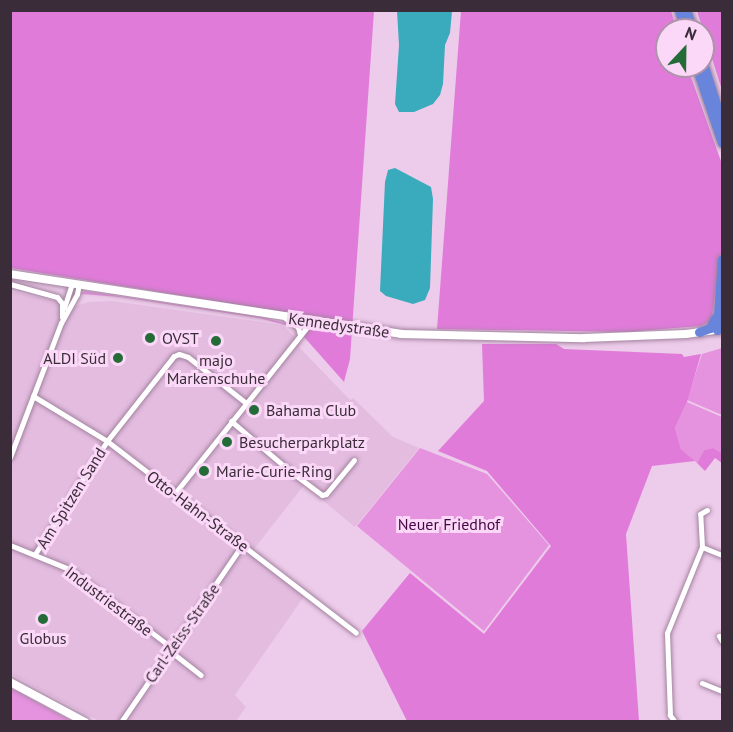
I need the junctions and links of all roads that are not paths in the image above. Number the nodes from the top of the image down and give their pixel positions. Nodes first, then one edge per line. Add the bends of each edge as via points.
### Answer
1 (700, 78) edge
2 (708, 78) edge
3 (723, 123) edge
4 (723, 143) edge
5 (723, 259) edge
6 (10, 274) edge
7 (75, 283) junction
8 (10, 284) edge
9 (717, 310) junction
10 (62, 312) junction
11 (285, 318) junction
12 (61, 322) junction
13 (311, 322) junction
14 (720, 329) edge
15 (699, 332) junction
16 (300, 335) junction
17 (33, 396) junction
18 (246, 403) junction
19 (231, 422) junction
20 (107, 441) junction
21 (10, 457) edge
22 (354, 459) dead end
23 (175, 493) junction
24 (706, 510) dead end
25 (10, 545) edge
26 (242, 545) junction
27 (702, 547) junction
28 (35, 555) junction
29 (723, 555) edge
30 (356, 633) dead end
31 (171, 650) junction
32 (201, 675) dead end
33 (10, 682) edge
34 (702, 683) dead end
35 (723, 692) edge
36 (85, 722) edge
37 (121, 722) edge
38 (675, 722) edge

1 - 4 highway
2 - 3 highway
5 - 9 highway
6 - 7 main road, Kennedystraße
7 - 10 street
7 - 11 main road, Kennedystraße
7 - 12 street via 76,296
8 - 10 street via 54,295 62,302
9 - 14 highway
9 - 15 highway via 713,326
10 - 12 street
11 - 13 main road, Kennedystraße
11 - 16 street via 298,327
12 - 17 street
13 - 15 main road, Kennedystraße via 455,337 584,338
13 - 16 street
14 - 15 main road, Kennedystraße
16 - 18 street
17 - 20 street, Otto-Hahn-Straße
17 - 21 street
18 - 19 street
18 - 20 street via 188,357 176,355
19 - 22 street via 322,495
19 - 23 street
20 - 23 street, Otto-Hahn-Straße
20 - 28 street, Am Spitzen Sand
23 - 26 street, Otto-Hahn-Straße
24 - 27 street via 700,514
25 - 28 street, Industriestraße
26 - 30 street, Otto-Hahn-Straße
26 - 31 street, Carl-Zeiss-Straße
27 - 29 street
27 - 38 street via 667,633 670,715
28 - 31 street, Industriestraße via 69,569
31 - 32 street, Industriestraße
31 - 37 street, Carl-Zeiss-Straße
33 - 36 main road
34 - 35 street

